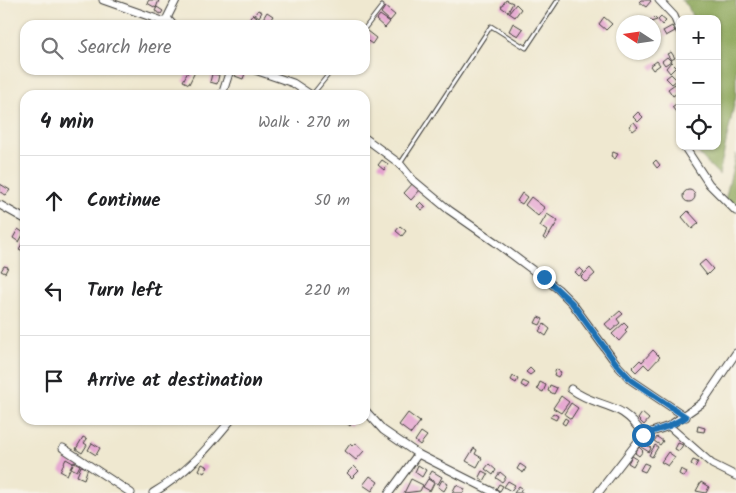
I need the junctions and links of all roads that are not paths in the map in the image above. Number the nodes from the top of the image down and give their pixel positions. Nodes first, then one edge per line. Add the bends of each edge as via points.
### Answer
1 (103, 0) edge
2 (176, 0) edge
3 (558, 0) edge
4 (660, 0) edge
5 (382, 6) dead end
6 (160, 20) edge
7 (169, 20) edge
8 (676, 21) edge
9 (370, 22) edge
10 (228, 75) edge
11 (270, 75) edge
12 (328, 75) edge
13 (224, 90) edge
14 (304, 90) edge
15 (316, 90) edge
16 (370, 142) edge
17 (687, 150) edge
18 (400, 164) junction
19 (0, 205) edge
20 (736, 211) edge
21 (20, 216) edge
22 (736, 353) edge
23 (571, 389) dead end
24 (370, 416) edge
25 (686, 417) junction
26 (227, 425) edge
27 (669, 426) junction
28 (643, 435) junction
29 (63, 448) dead end
30 (418, 454) junction
31 (736, 476) edge
32 (131, 493) edge
33 (153, 493) edge
34 (389, 493) edge
35 (495, 493) edge
36 (598, 493) edge

1 - 6 street
2 - 7 street
3 - 18 lane via 526,48 491,26
4 - 8 street
5 - 9 lane
10 - 13 street
11 - 14 street
12 - 15 lane
16 - 18 street
17 - 20 street via 709,184
18 - 25 street via 413,180 449,210 558,289 631,380
19 - 21 street
22 - 25 street via 708,396
23 - 28 street via 618,409 635,423
24 - 30 street via 383,430
25 - 27 street
26 - 33 street via 200,458
27 - 28 street
27 - 31 street via 712,464
28 - 36 street
29 - 32 street
30 - 34 street
30 - 35 street

